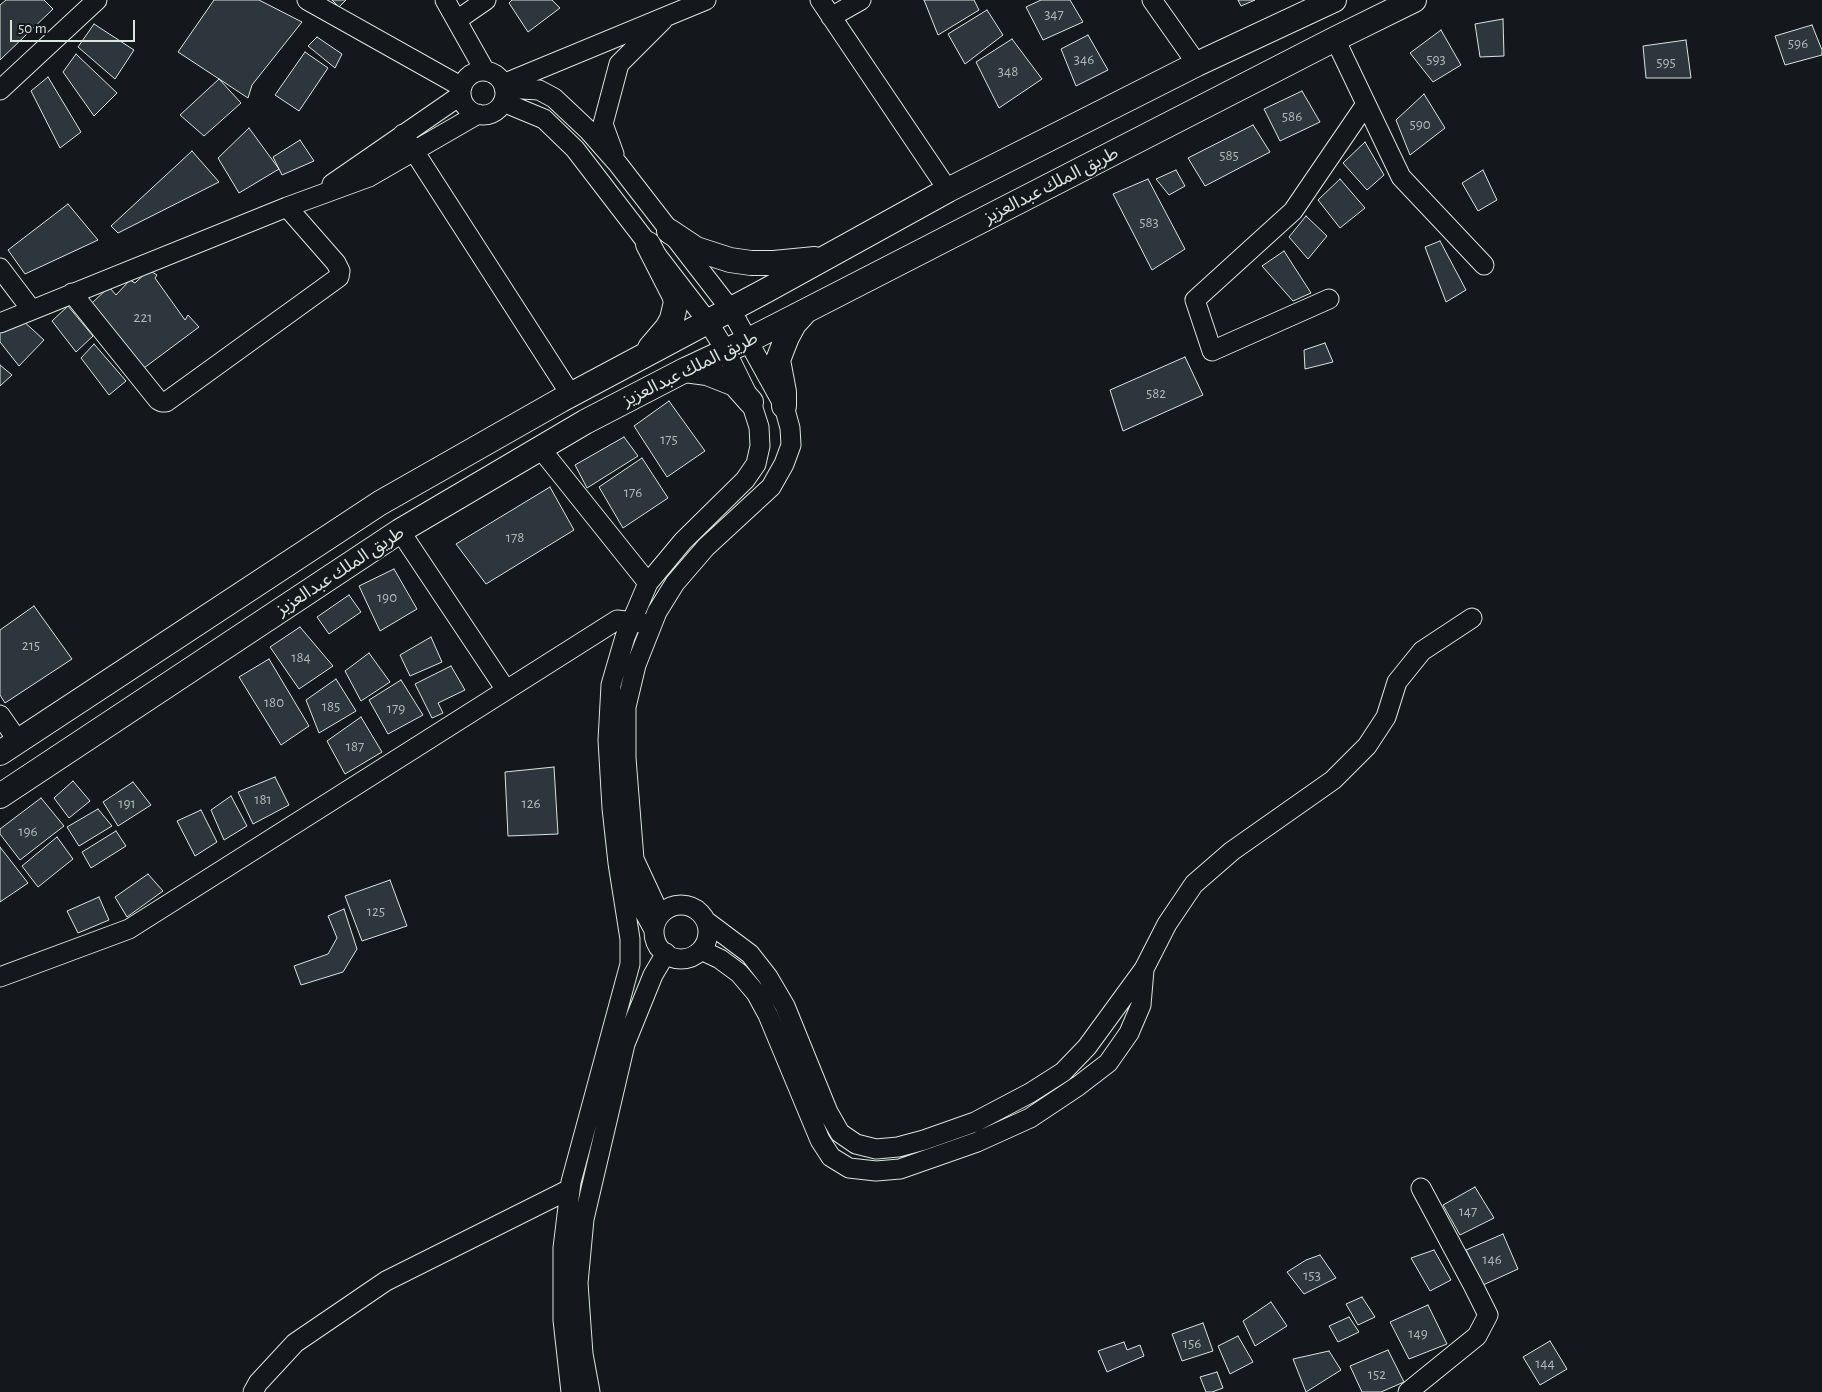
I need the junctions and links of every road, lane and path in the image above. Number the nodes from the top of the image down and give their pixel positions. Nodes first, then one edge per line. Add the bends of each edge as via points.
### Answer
1 (97, 0) edge
2 (307, 0) edge
3 (445, 0) edge
4 (486, 0) edge
5 (704, 0) edge
6 (820, 0) edge
7 (861, 0) edge
8 (1152, 0) edge
9 (1334, 0) edge
10 (1414, 0) edge
11 (669, 14) junction
12 (831, 17) junction
13 (457, 20) junction
14 (1335, 39) junction
15 (1197, 64) junction
16 (485, 71) junction
17 (0, 90) edge
18 (462, 91) junction
19 (503, 91) junction
20 (1366, 104) junction
21 (478, 114) junction
22 (403, 134) junction
23 (414, 151) junction
24 (618, 164) junction
25 (948, 190) junction
26 (320, 194) junction
27 (287, 206) junction
28 (669, 231) junction
29 (648, 244) junction
30 (826, 258) junction
31 (1484, 265) dead end
32 (0, 268) edge
33 (72, 293) junction
34 (1329, 299) dead end
35 (31, 309) junction
36 (731, 310) junction
37 (806, 311) junction
38 (1, 321) edge
39 (708, 322) junction
40 (749, 340) junction
41 (726, 351) junction
42 (642, 357) junction
43 (685, 370) junction
44 (570, 395) junction
45 (751, 402) junction
46 (784, 406) junction
47 (540, 448) junction
48 (400, 531) junction
49 (648, 583) junction
50 (1472, 618) dead end
51 (632, 621) junction
52 (652, 625) junction
53 (506, 690) junction
54 (0, 715) edge
55 (9, 747) edge
56 (0, 796) edge
57 (618, 863) junction
58 (706, 921) junction
59 (657, 923) junction
60 (701, 950) junction
61 (666, 953) junction
62 (1144, 969) junction
63 (0, 977) edge
64 (1421, 1188) dead end
65 (570, 1189) junction
66 (253, 1392) edge
67 (571, 1392) edge
68 (590, 1392) edge
69 (1408, 1392) edge

1 - 17 street
2 - 18 street
3 - 13 street
4 - 13 street
5 - 11 street
6 - 12 street
7 - 12 street
8 - 15 street
9 - 15 main road, طريق الملك عبدالعزيز
10 - 14 main road, طريق الملك عبدالعزيز
11 - 19 street
11 - 24 street via 619,64 603,124
12 - 25 street
13 - 16 street
14 - 20 street
14 - 37 main road, طريق الملك عبدالعزيز
15 - 25 main road, طريق الملك عبدالعزيز
16 - 18 street via 465,80
16 - 19 street via 498,78
18 - 21 street via 466,107
18 - 22 street
19 - 21 street via 497,110 492,114
19 - 24 street via 539,90 554,98
19 - 29 street via 544,119 575,149
20 - 31 street via 1401,177
20 - 34 street via 1294,211 1195,300 1212,350
21 - 23 street
22 - 23 street
22 - 26 street
23 - 26 street via 370,177
23 - 44 street
24 - 28 street
25 - 30 main road, طريق الملك عبدالعزيز
26 - 27 street
27 - 33 street
27 - 33 street via 336,263 339,277 166,402 158,400
28 - 30 main road via 696,249 730,260 774,263
28 - 36 street
29 - 39 street
29 - 42 main road via 676,302 672,320
30 - 36 main road, طريق الملك عبدالعزيز
32 - 35 street
33 - 35 street
35 - 38 street
36 - 39 main road, طريق الملك عبدالعزيز
36 - 40 street
37 - 40 main road, طريق الملك عبدالعزيز
37 - 46 main road via 794,324 778,360
39 - 41 street
39 - 42 main road, طريق الملك عبدالعزيز
40 - 41 main road, طريق الملك عبدالعزيز
40 - 46 street
41 - 43 main road, طريق الملك عبدالعزيز
41 - 45 street
42 - 44 main road, طريق الملك عبدالعزيز
43 - 45 main road via 735,384
43 - 47 main road, طريق الملك عبدالعزيز
44 - 55 main road, طريق الملك عبدالعزيز via 380,503
45 - 49 street via 759,427 760,446 756,464 745,480 682,541
46 - 52 street via 791,445 771,487 700,554 675,583
47 - 48 main road, طريق الملك عبدالعزيز
47 - 49 street
48 - 53 street
48 - 56 main road, طريق الملك عبدالعزيز
49 - 51 street
50 - 62 street via 1422,651 1398,682 1386,717 1367,746 1333,780 1232,851 1194,884 1167,924
51 - 52 street
51 - 53 street via 617,620
51 - 57 street via 612,685 609,731
52 - 59 street via 636,665 626,707 626,758 634,859
53 - 63 street via 128,929
54 - 55 street
57 - 59 street
57 - 65 street via 630,939 630,964
58 - 59 street via 693,908 675,905 666,909
58 - 60 street via 707,939
58 - 62 street via 750,954 768,977 785,1006 828,1112 840,1133 856,1144 876,1149 924,1140 975,1122 1063,1072 1088,1047
59 - 61 street via 656,940
60 - 61 street via 682,958
60 - 62 street via 720,959 756,993 768,1014 820,1140 831,1157 849,1168 876,1171 900,1169 977,1142 1030,1118 1086,1080 1108,1063 1129,1033 1141,1005
61 - 68 street via 653,974 625,1044 584,1219 578,1283 583,1354
64 - 69 street via 1488,1315 1477,1336
65 - 66 street via 386,1281 295,1343
65 - 67 street via 563,1248 563,1320

